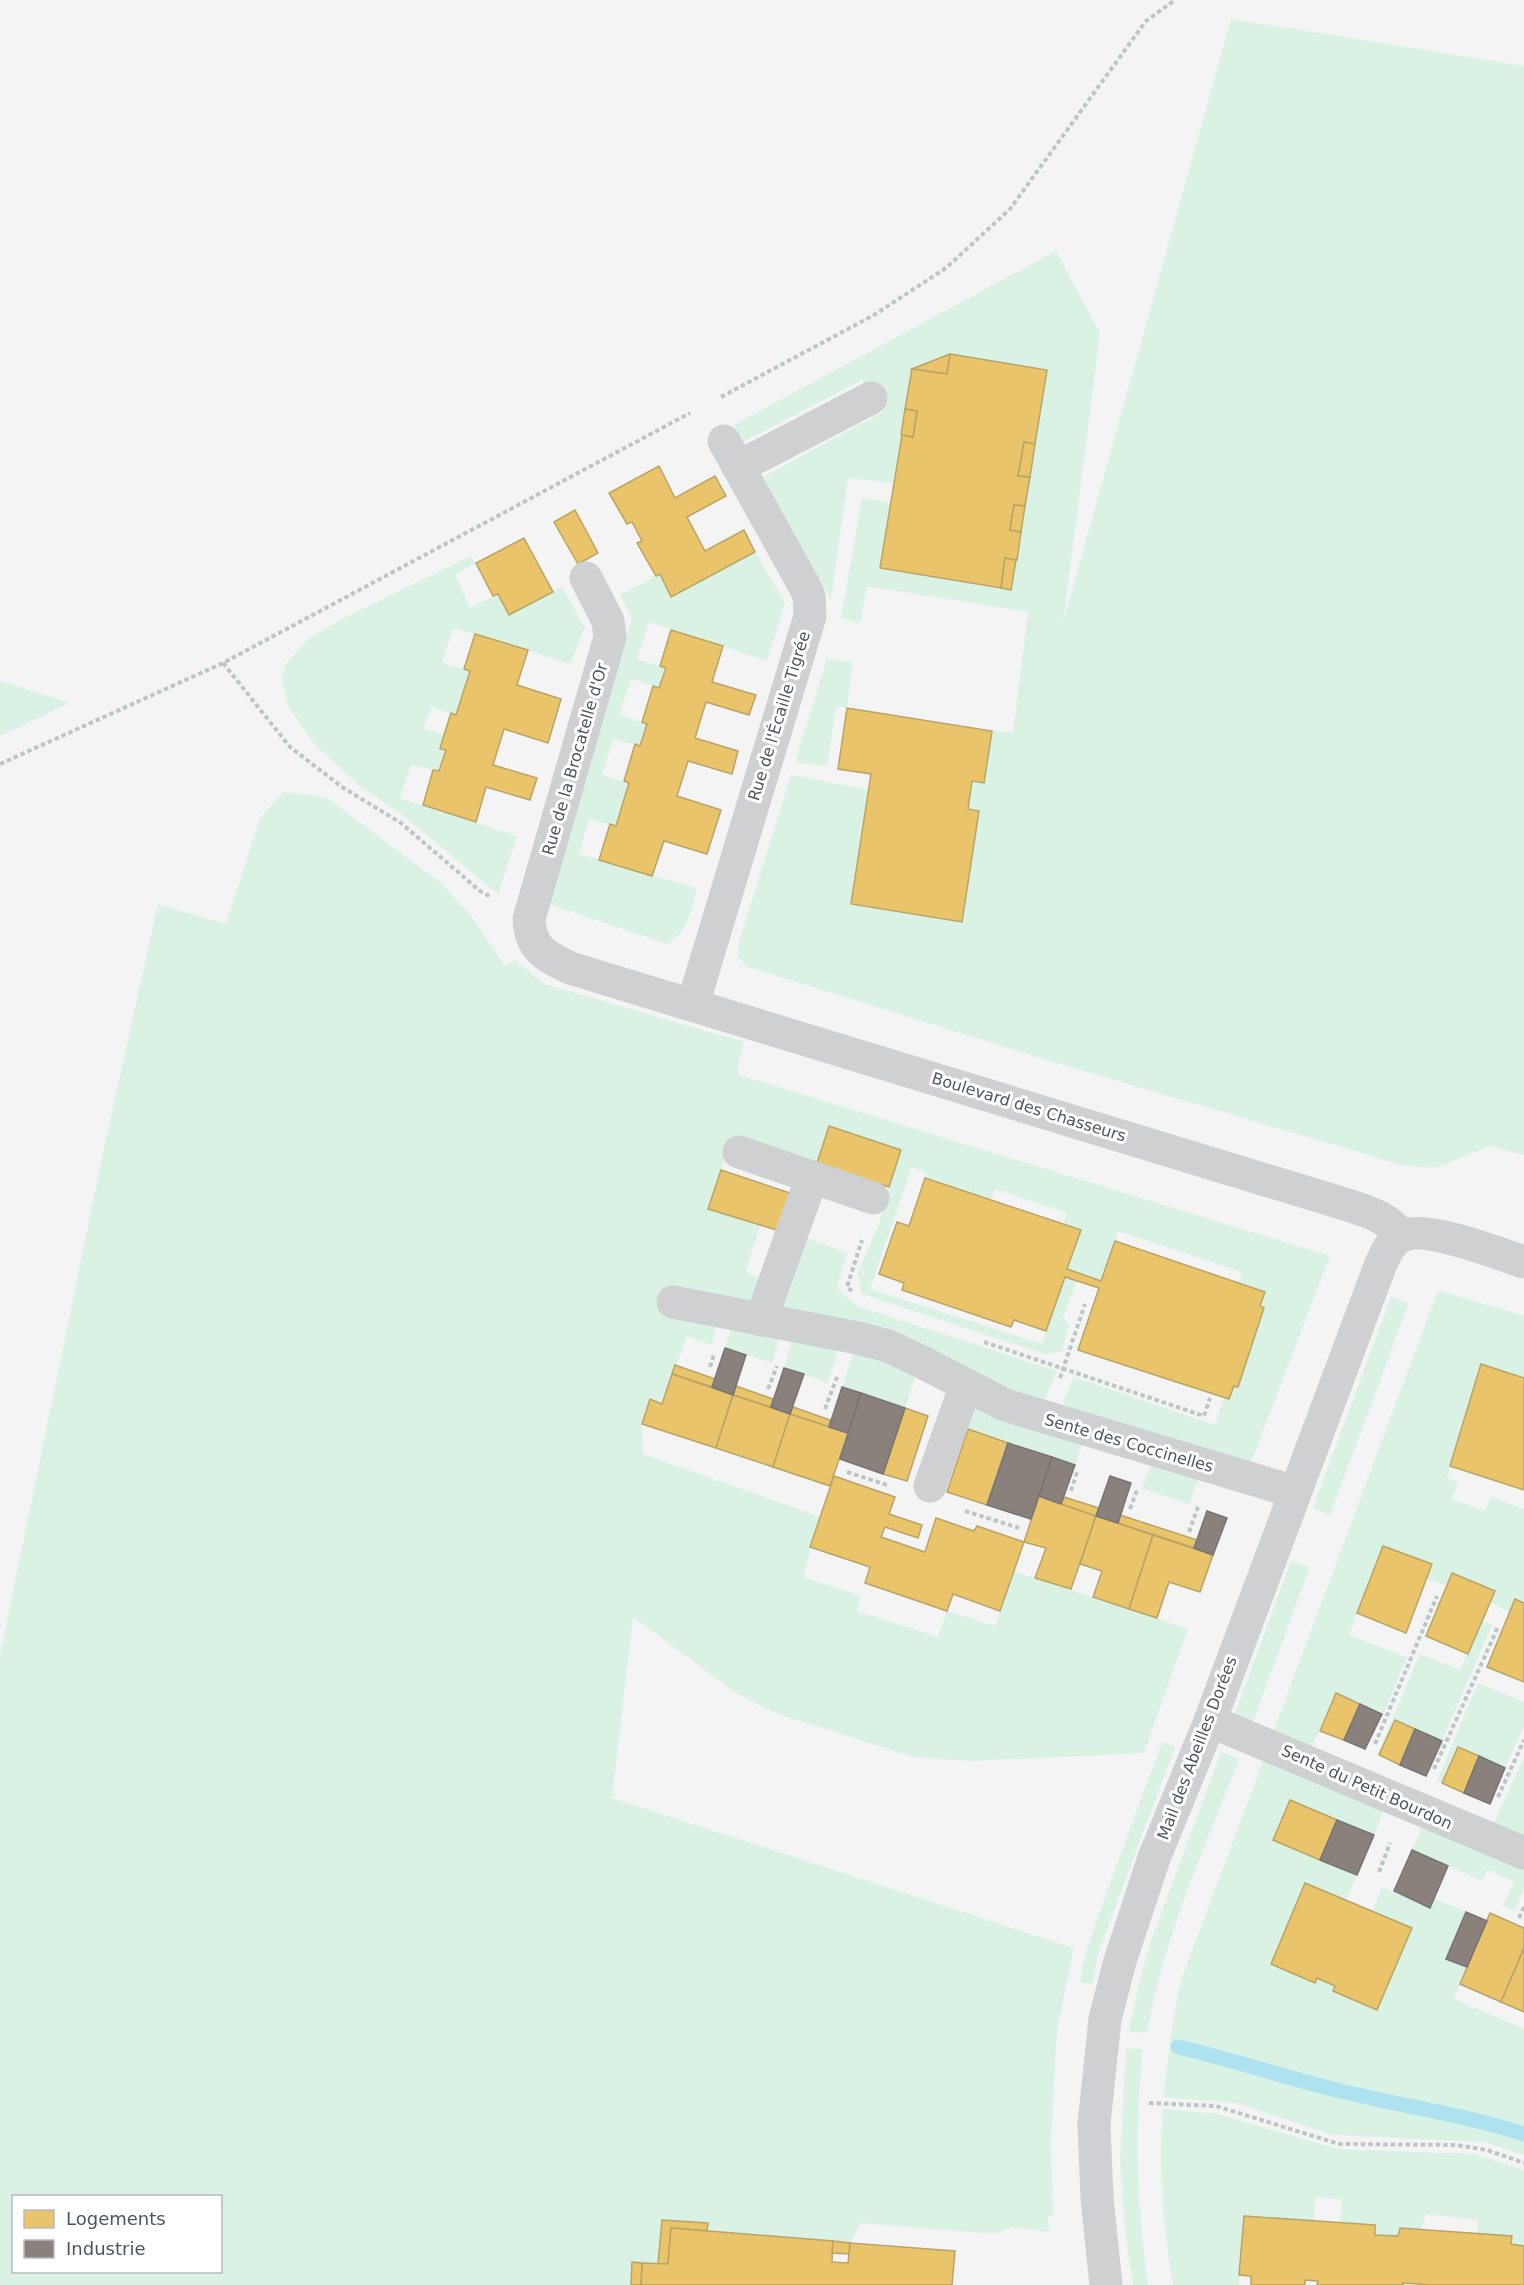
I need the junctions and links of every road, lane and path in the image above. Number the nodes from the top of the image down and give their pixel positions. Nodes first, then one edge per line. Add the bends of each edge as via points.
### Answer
1 (1174, 0) edge
2 (871, 398) dead end
3 (717, 399) dead end
4 (696, 410) dead end
5 (586, 578) dead end
6 (223, 663) junction
7 (0, 764) edge
8 (497, 900) dead end
9 (534, 943) joint
10 (693, 1004) junction
11 (739, 1152) dead end
12 (812, 1177) junction
13 (873, 1198) joint
14 (1401, 1236) junction
15 (1524, 1262) edge
16 (855, 1294) dead end
17 (673, 1302) dead end
18 (1085, 1304) dead end
19 (761, 1320) junction
20 (974, 1339) dead end
21 (1063, 1369) junction
22 (966, 1385) junction
23 (1210, 1398) dead end
24 (1047, 1419) junction
25 (930, 1486) dead end
26 (1295, 1492) junction
27 (1437, 1596) dead end
28 (1498, 1627) dead end
29 (1210, 1720) junction
30 (1524, 1740) edge
31 (1359, 1783) junction
32 (1416, 1808) junction
33 (1480, 1836) junction
34 (1524, 1854) edge
35 (1524, 1907) edge
36 (1519, 1918) dead end
37 (1149, 2103) dead end
38 (1524, 2163) edge
39 (1106, 2285) edge

1 - 3 path via 1146,21 1010,209 946,268 874,315
2 - 10 street, Rue de l'Écaille Tigrée via 731,454 804,585 810,616
4 - 6 path
5 - 9 street, Rue de la Brocatelle d'Or via 608,621 610,637 528,919
6 - 7 path
6 - 8 path via 290,747 342,787 401,823 480,891
9 - 10 street, Boulevard des Chasseurs via 570,968
10 - 14 street, Boulevard des Chasseurs via 1351,1206 1382,1217
11 - 12 street
12 - 13 street
12 - 19 street
13 - 16 path via 847,1287
14 - 15 street via 1417,1232 1436,1235
14 - 26 street, Mail des Abeilles Dorées via 1390,1246 1380,1266
17 - 19 street, Sente des Coccinelles
18 - 21 path
19 - 22 street, Sente des Coccinelles via 888,1346
20 - 21 path
21 - 23 path via 1204,1416
21 - 24 path
22 - 24 street, Sente des Coccinelles via 1005,1405
22 - 25 street
24 - 26 street, Sente des Coccinelles
26 - 29 street, Mail des Abeilles Dorées
27 - 31 path
28 - 32 path
29 - 31 street, Sente du Petit Bourdon
29 - 39 street, Mail des Abeilles Dorées via 1154,1858 1120,1960 1106,2019 1094,2124 1096,2198
30 - 33 path
31 - 32 street, Sente du Petit Bourdon
32 - 33 street, Sente du Petit Bourdon
33 - 34 street, Sente du Petit Bourdon
35 - 36 path
37 - 38 path via 1216,2106 1339,2144 1456,2145 1487,2150

